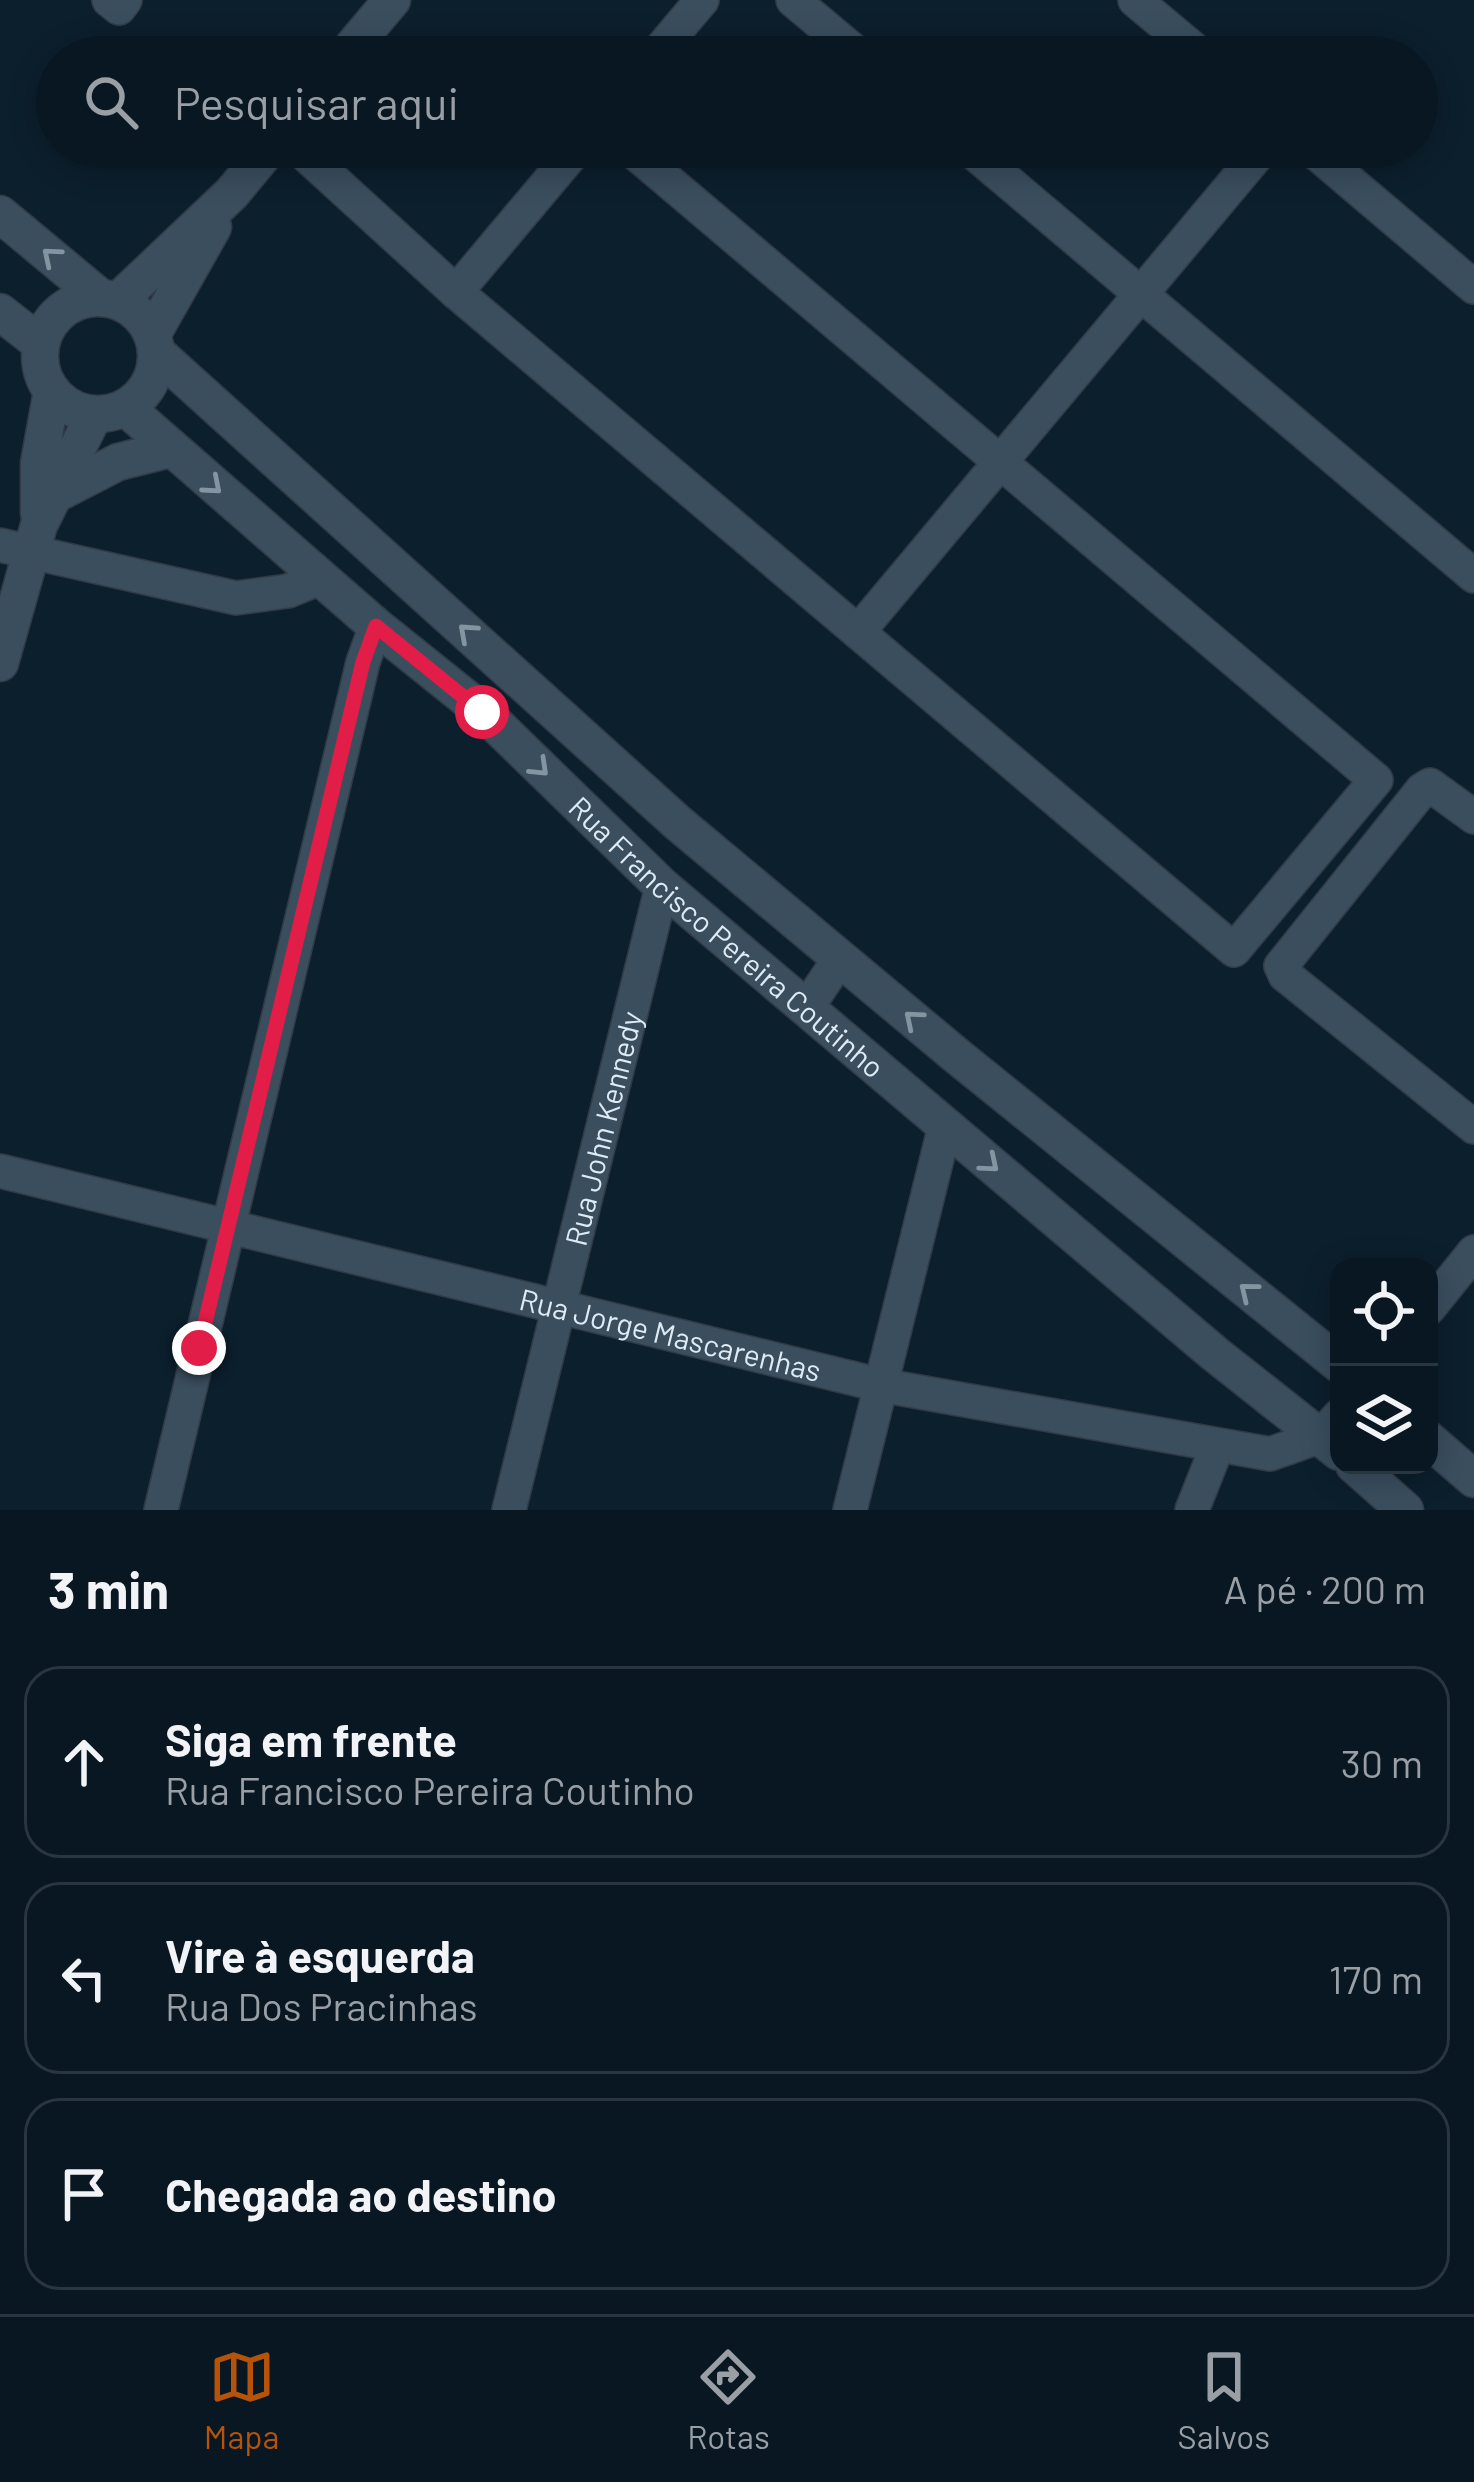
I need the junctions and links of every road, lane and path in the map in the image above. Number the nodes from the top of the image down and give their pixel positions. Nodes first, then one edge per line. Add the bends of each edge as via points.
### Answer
1 (109, 0) edge
2 (125, 0) edge
3 (392, 0) edge
4 (702, 0) edge
5 (794, 0) edge
6 (1135, 0) edge
7 (362, 36) edge
8 (672, 36) edge
9 (836, 36) edge
10 (1178, 36) edge
11 (253, 168) edge
12 (320, 168) edge
13 (560, 168) edge
14 (653, 168) edge
15 (993, 168) edge
16 (1246, 168) edge
17 (1334, 168) edge
18 (232, 193) junction
19 (0, 214) edge
20 (1474, 287) edge
21 (456, 292) junction
22 (1141, 294) junction
23 (109, 300) junction
24 (0, 312) edge
25 (41, 344) junction
26 (154, 344) junction
27 (52, 392) junction
28 (110, 411) junction
29 (170, 449) junction
30 (1000, 462) junction
31 (31, 530) edge
32 (1474, 576) edge
33 (320, 578) junction
34 (376, 626) junction
35 (858, 632) junction
36 (0, 663) edge
37 (1474, 817) edge
38 (662, 886) junction
39 (840, 958) junction
40 (806, 1009) junction
41 (945, 1126) junction
42 (1474, 1127) edge
43 (0, 1171) edge
44 (228, 1226) junction
45 (1474, 1252) edge
46 (1438, 1297) edge
47 (557, 1306) junction
48 (1330, 1357) edge
49 (880, 1385) junction
50 (1330, 1433) edge
51 (1330, 1436) edge
52 (1217, 1447) junction
53 (1438, 1449) edge
54 (1364, 1474) edge
55 (1474, 1479) edge
56 (161, 1510) edge
57 (509, 1510) edge
58 (850, 1510) edge
59 (1192, 1510) edge
60 (1405, 1510) edge

1 - 2 street via 118,8
3 - 7 street
4 - 8 street
5 - 9 street
6 - 10 street
11 - 18 street
12 - 21 street
13 - 21 street
14 - 30 street
15 - 22 street
16 - 22 street
17 - 20 street
18 - 23 street
18 - 26 street
23 -> 19 street
21 - 35 street
22 - 30 street
22 - 32 street
23 - 25 street via 85,299 56,315
23 - 26 street via 144,321
24 - 25 street
25 - 27 street
26 - 28 street via 149,384
39 -> 26 street, Rua Francisco Pereira Coutinho via 678,823
27 - 28 street via 63,404
27 - 31 street
28 - 29 street, Rua Francisco Pereira Coutinho
28 - 31 street
29 - 31 street via 118,462
29 -> 33 street, Rua Francisco Pereira Coutinho
30 - 35 street
30 - 35 street via 1376,780 1234,950
31 - 33 street via 236,598
31 - 36 street
33 - 34 street, Rua Francisco Pereira Coutinho
34 -> 38 street, Rua Francisco Pereira Coutinho via 482,712
34 - 44 street
37 - 42 street via 1430,784 1280,966
38 - 40 street, Rua Francisco Pereira Coutinho
38 - 47 street, Rua John Kennedy
39 - 40 street
48 -> 39 street, Rua Francisco Pereira Coutinho
40 - 41 street, Rua Francisco Pereira Coutinho
41 - 49 street
41 -> 50 street, Rua Francisco Pereira Coutinho via 1215,1354
43 - 44 street, Rua Jorge Mascarenhas
44 - 47 street, Rua Jorge Mascarenhas
44 - 56 street
45 - 46 street
47 - 49 street, Rua Jorge Mascarenhas
47 - 57 street, Rua John Kennedy
49 - 52 street, Rua Jorge Mascarenhas
49 - 58 street
51 - 52 street, Rua Jorge Mascarenhas via 1270,1454
52 - 59 street
53 - 55 street
54 - 60 street

